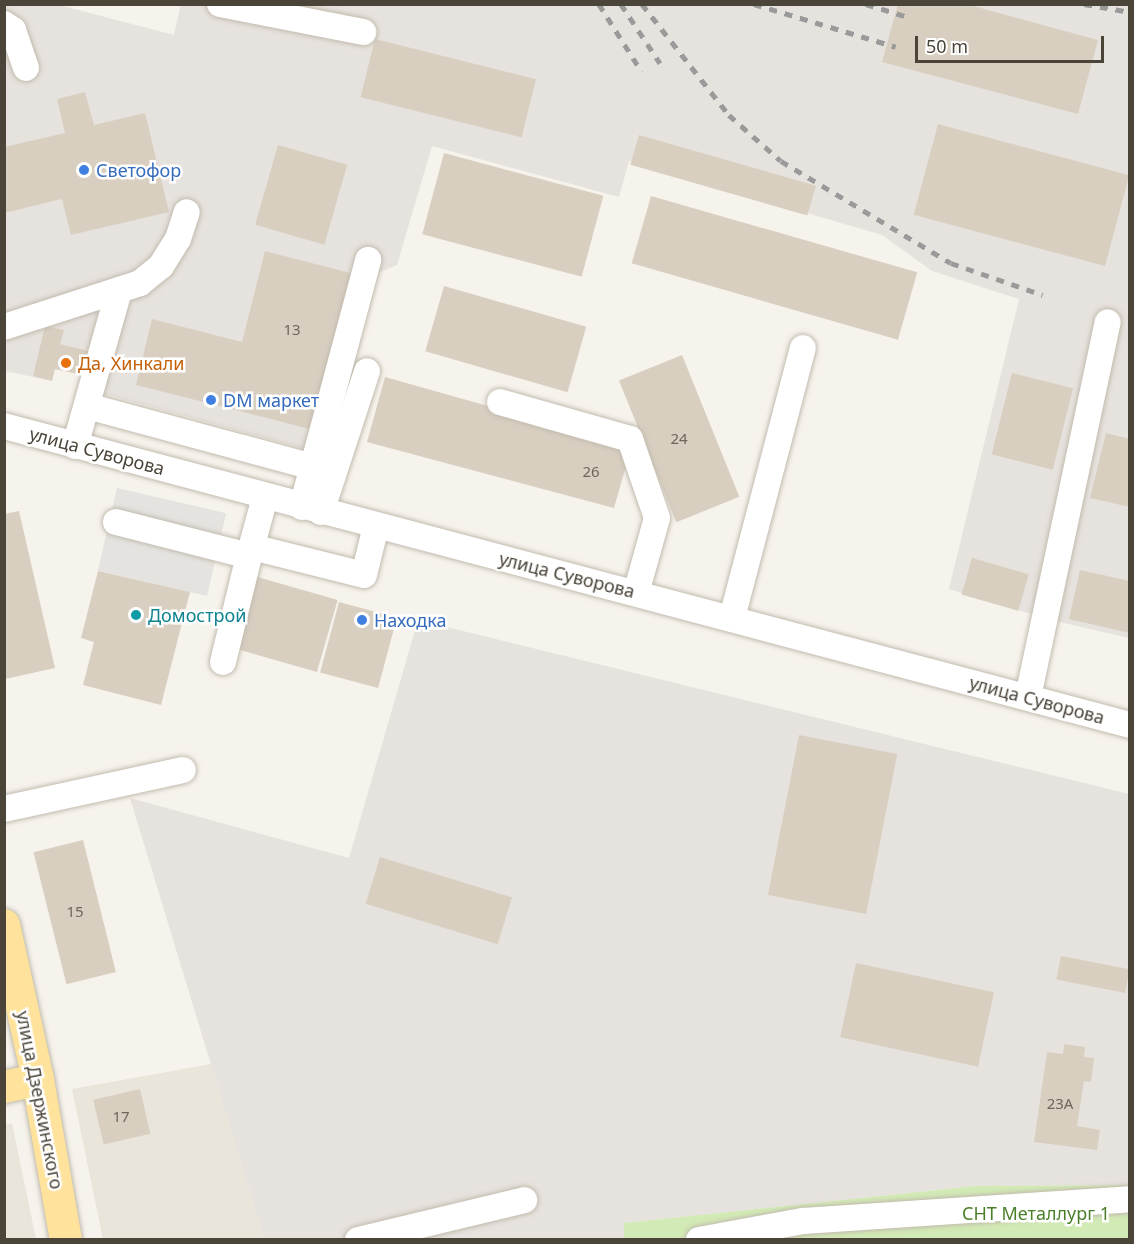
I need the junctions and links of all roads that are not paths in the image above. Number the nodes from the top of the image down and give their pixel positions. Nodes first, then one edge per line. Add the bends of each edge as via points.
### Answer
1 (220, 4) edge
2 (4, 24) edge
3 (363, 32) dead end
4 (26, 68) dead end
5 (187, 212) dead end
6 (368, 260) dead end
7 (119, 290) junction
8 (1108, 322) dead end
9 (4, 327) edge
10 (803, 348) dead end
11 (367, 371) dead end
12 (500, 402) dead end
13 (87, 406) junction
14 (4, 426) edge
15 (75, 446) junction
16 (313, 467) junction
17 (265, 497) junction
18 (312, 510) junction
19 (116, 522) dead end
20 (376, 526) junction
21 (251, 552) junction
22 (636, 592) junction
23 (732, 618) junction
24 (223, 662) dead end
25 (1028, 697) junction
26 (1130, 725) edge
27 (183, 770) dead end
28 (4, 809) edge
29 (4, 925) edge
30 (38, 1080) junction
31 (4, 1087) edge
32 (1130, 1199) edge
33 (524, 1200) dead end
34 (66, 1239) edge
35 (358, 1239) edge
36 (699, 1239) edge

1 - 3 street
2 - 4 street via 13,30
5 - 7 street via 178,239 161,266 140,283
6 - 16 street
7 - 9 street
7 - 13 street
8 - 25 street
10 - 23 street
11 - 18 street
12 - 22 street via 630,439 657,518
13 - 15 street
13 - 16 street
14 - 15 street, улица Суворова
15 - 17 street, улица Суворова
16 - 18 street
17 - 18 street, улица Суворова
17 - 21 street
18 - 20 street, улица Суворова
19 - 21 street
20 - 21 street via 364,575
20 - 22 street, улица Суворова
21 - 24 street
22 - 23 street, улица Суворова
23 - 25 street, улица Суворова
25 - 26 street, улица Суворова
27 - 28 street
29 - 30 main road, улица Дзержинского
30 - 31 main road
30 - 34 main road, улица Дзержинского
32 - 36 street via 803,1221
33 - 35 street

